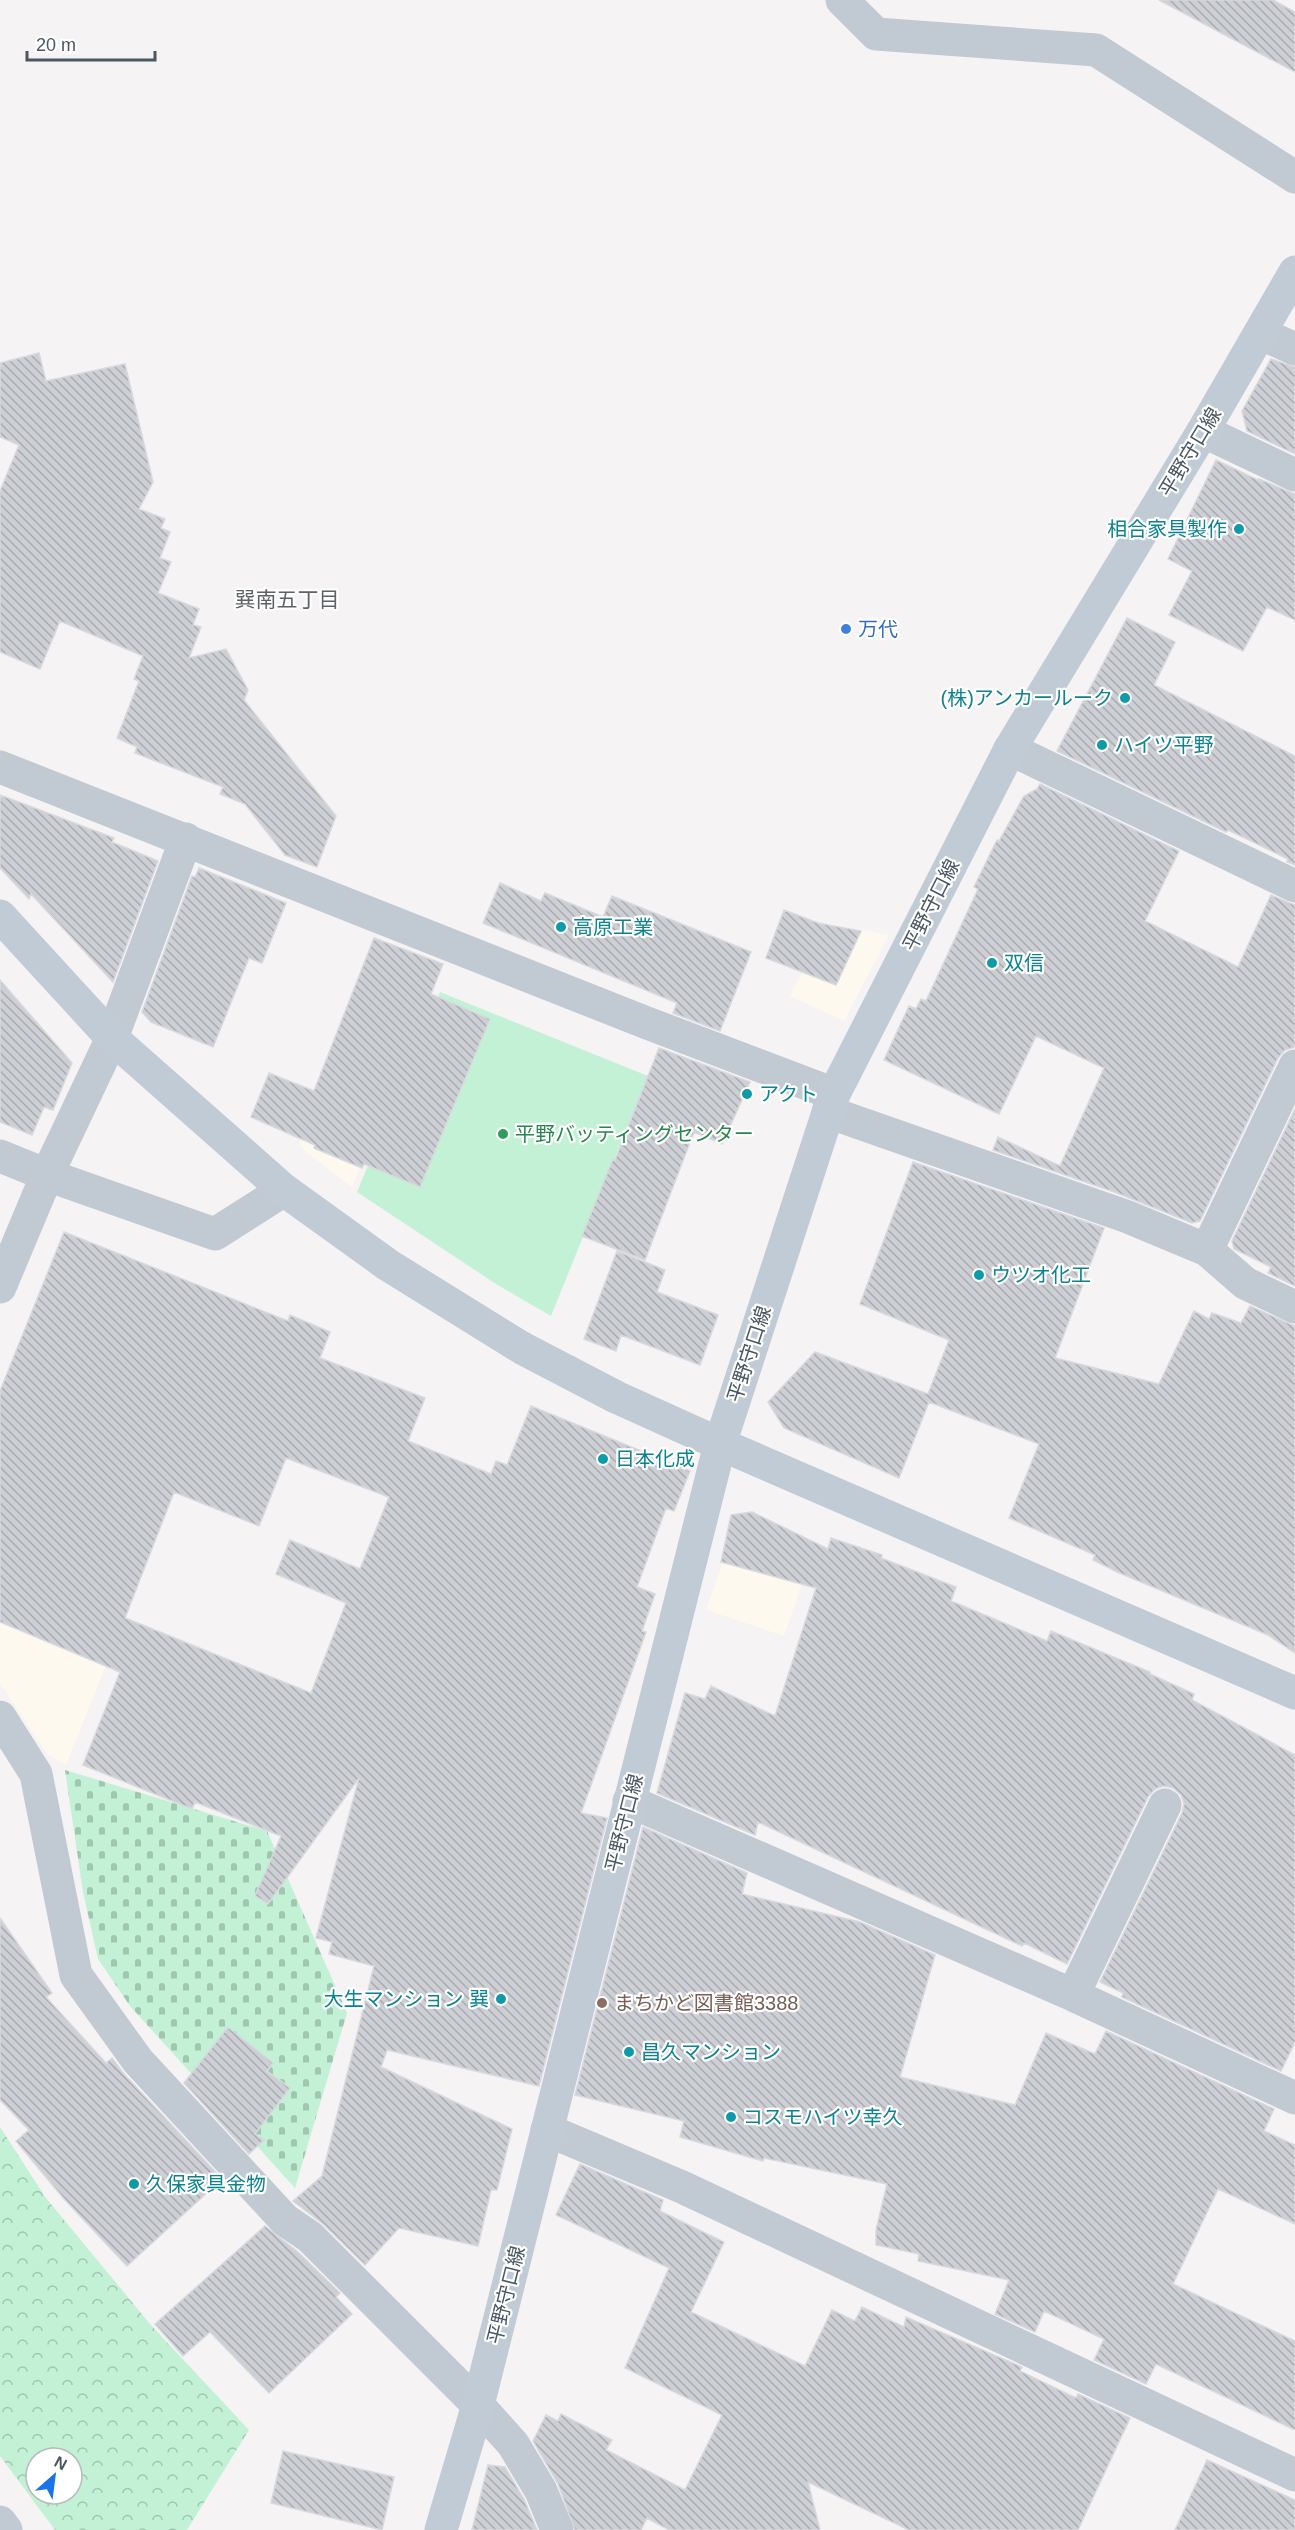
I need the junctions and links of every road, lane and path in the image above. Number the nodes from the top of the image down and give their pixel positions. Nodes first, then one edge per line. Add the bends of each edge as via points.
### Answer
1 (842, 0) edge
2 (1295, 177) edge
3 (1295, 273) edge
4 (1260, 333) junction
5 (1295, 349) edge
6 (1203, 431) junction
7 (1295, 476) edge
8 (1010, 749) junction
9 (0, 767) edge
10 (186, 839) junction
11 (1295, 886) edge
12 (0, 916) edge
13 (112, 1038) junction
14 (1295, 1066) edge
15 (831, 1103) junction
16 (0, 1156) edge
17 (47, 1175) junction
18 (284, 1190) junction
19 (1207, 1250) junction
20 (0, 1287) edge
21 (1295, 1307) edge
22 (720, 1444) junction
23 (1295, 1693) edge
24 (0, 1718) edge
25 (629, 1801) junction
26 (1165, 1805) dead end
27 (1073, 1995) junction
28 (1292, 2087) edge
29 (547, 2130) junction
30 (478, 2405) junction
31 (1295, 2475) edge
32 (0, 2522) edge
33 (6, 2530) edge
34 (441, 2530) edge
35 (557, 2530) edge

1 - 2 street via 876,34 1096,50
3 - 4 main road, 平野守口線
4 - 5 street
4 - 6 main road, 平野守口線
6 - 7 street
6 - 8 main road, 平野守口線
8 - 11 street
8 - 15 main road, 平野守口線
9 - 10 street
10 - 13 street
10 - 15 street via 646,1023
12 - 13 main road
13 - 17 street
13 - 18 main road
14 - 19 street
15 - 19 street
15 - 22 main road, 平野守口線
16 - 17 street
17 - 18 street via 215,1234
17 - 20 street
18 - 22 main road via 388,1265 522,1348 616,1397
19 - 21 street via 1245,1283
22 - 23 main road
22 - 25 main road, 平野守口線
24 - 30 street via 36,1774 76,1975 138,2061 285,2220 310,2237
25 - 27 street
25 - 29 main road, 平野守口線
26 - 27 street
27 - 28 street
29 - 30 main road, 平野守口線
29 - 31 street via 682,2187
30 - 34 main road, 平野守口線
30 - 35 street via 513,2444 541,2492
32 - 33 street

